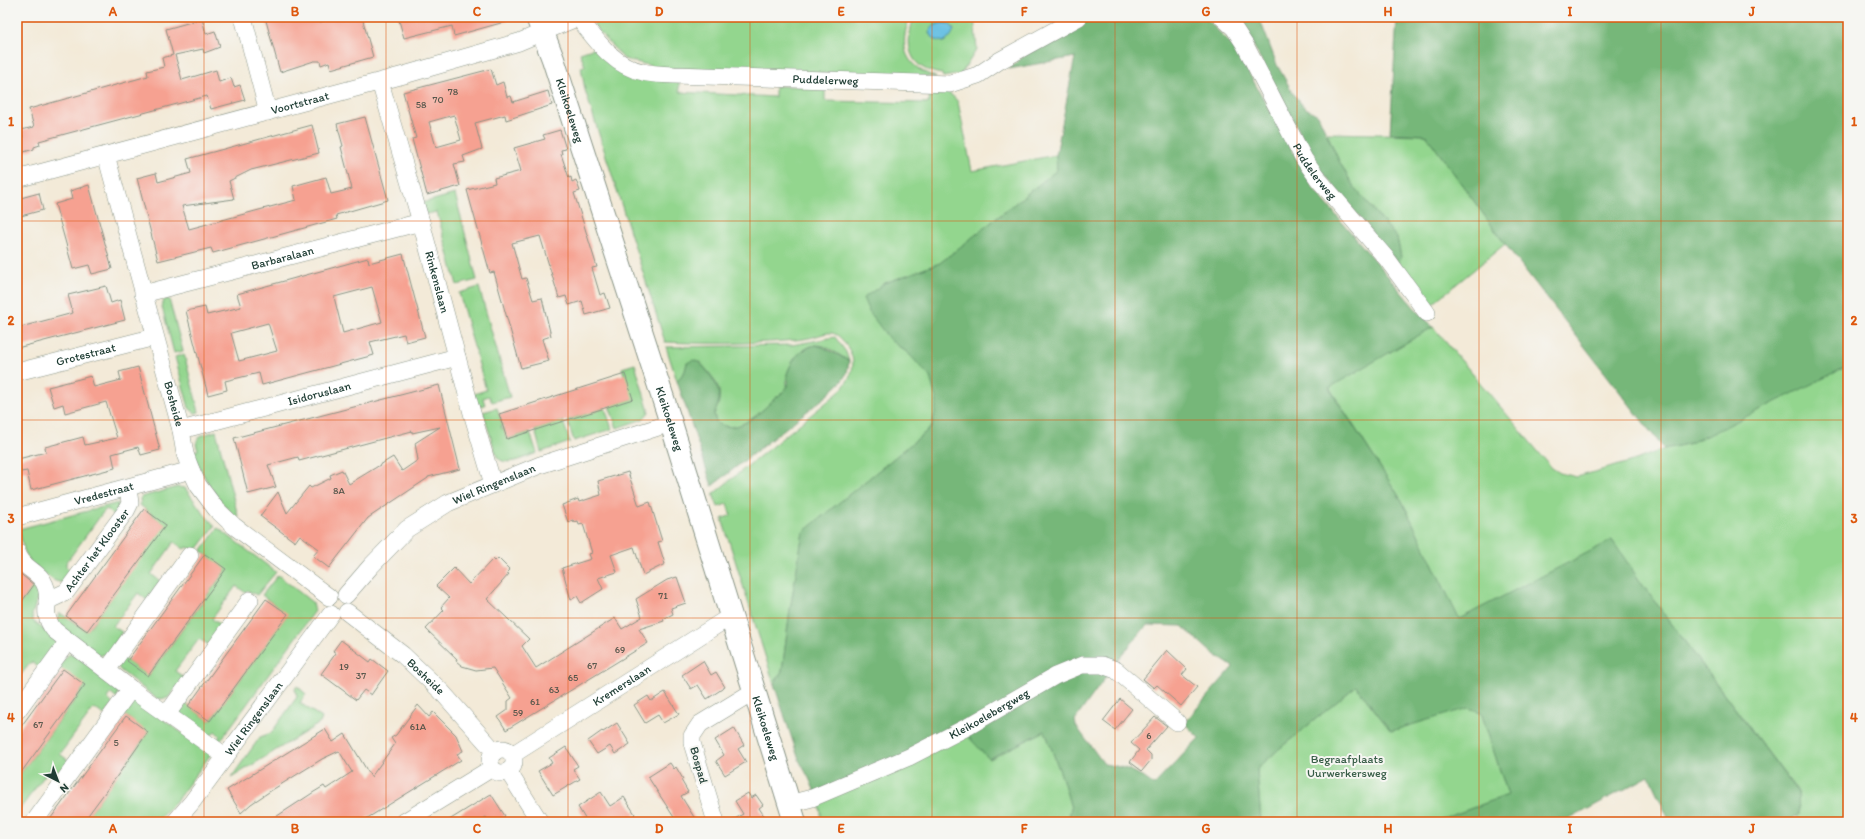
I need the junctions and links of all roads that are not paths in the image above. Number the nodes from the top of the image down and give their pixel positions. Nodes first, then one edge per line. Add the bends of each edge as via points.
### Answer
1 (243, 17) edge
2 (579, 17) edge
3 (1079, 17) edge
4 (1222, 17) edge
5 (540, 25) edge
6 (380, 82) junction
7 (268, 112) junction
8 (106, 155) junction
9 (17, 179) edge
10 (421, 222) junction
11 (143, 294) junction
12 (1427, 313) dead end
13 (155, 336) junction
14 (457, 357) junction
15 (17, 372) edge
16 (671, 423) junction
17 (181, 430) junction
18 (191, 470) junction
19 (492, 484) junction
20 (128, 488) junction
21 (17, 517) edge
22 (17, 553) edge
23 (190, 555) dead end
24 (250, 600) dead end
25 (47, 601) junction
26 (341, 607) junction
27 (731, 616) junction
28 (68, 641) junction
29 (106, 670) junction
30 (131, 689) junction
31 (754, 691) junction
32 (17, 711) edge
33 (167, 714) junction
34 (1177, 722) dead end
35 (225, 756) junction
36 (502, 761) junction
37 (792, 813) edge
38 (34, 822) edge
39 (175, 822) edge
40 (404, 822) edge
41 (540, 822) edge
42 (716, 822) edge

1 - 7 street
2 - 3 street, Puddelerweg via 617,61 643,72 681,76 950,84 978,75
2 - 5 street, Voortstraat
4 - 12 street, Puddelerweg via 1234,28 1245,46 1304,159 1387,259
5 - 6 street, Voortstraat via 519,42
5 - 16 street, Kleikoeleweg
6 - 7 street, Voortstraat
6 - 10 street, Rinkenslaan
7 - 8 street, Voortstraat
8 - 9 street, Voortstraat
8 - 11 street, Bosheide
10 - 11 street, Barbaralaan
10 - 14 street, Rinkenslaan
11 - 13 street, Bosheide
13 - 15 street, Grotestraat
13 - 17 street, Bosheide
14 - 17 street, Isidoruslaan
14 - 19 street, Rinkenslaan
16 - 19 street, Wiel Ringenslaan via 540,465
16 - 27 street, Kleikoeleweg
17 - 18 street, Bosheide
18 - 20 street, Vredestraat
18 - 26 street, Bosheide via 208,500 223,517 328,597 326,606
19 - 26 street, Wiel Ringenslaan via 448,504 406,529 371,566
20 - 21 street, Vredestraat
20 - 25 street, Achter het Klooster via 130,503 126,511 66,592
22 - 25 street, Achter het Klooster via 21,562 44,581 48,593
23 - 29 street
24 - 33 street
25 - 28 street, Achter het Klooster via 49,624
26 - 35 street, Wiel Ringenslaan
26 - 36 street, Bosheide via 403,655 436,686
27 - 31 street, Kleikoeleweg
27 - 36 street, Kremerslaan
28 - 29 street, Achter het Klooster
28 - 32 street
29 - 30 street, Achter het Klooster
30 - 33 street, Achter het Klooster
30 - 38 street
31 - 37 street, Kleikoeleweg
31 - 42 street, Bospad via 700,724 692,736
33 - 35 street, Achter het Klooster
34 - 37 street, Kleikoelebergweg via 1116,670 1102,665 1082,665 1055,676 969,726 909,757 812,798
35 - 39 street, Wiel Ringenslaan
36 - 40 street, Kremerslaan
36 - 41 street, Bosheide

